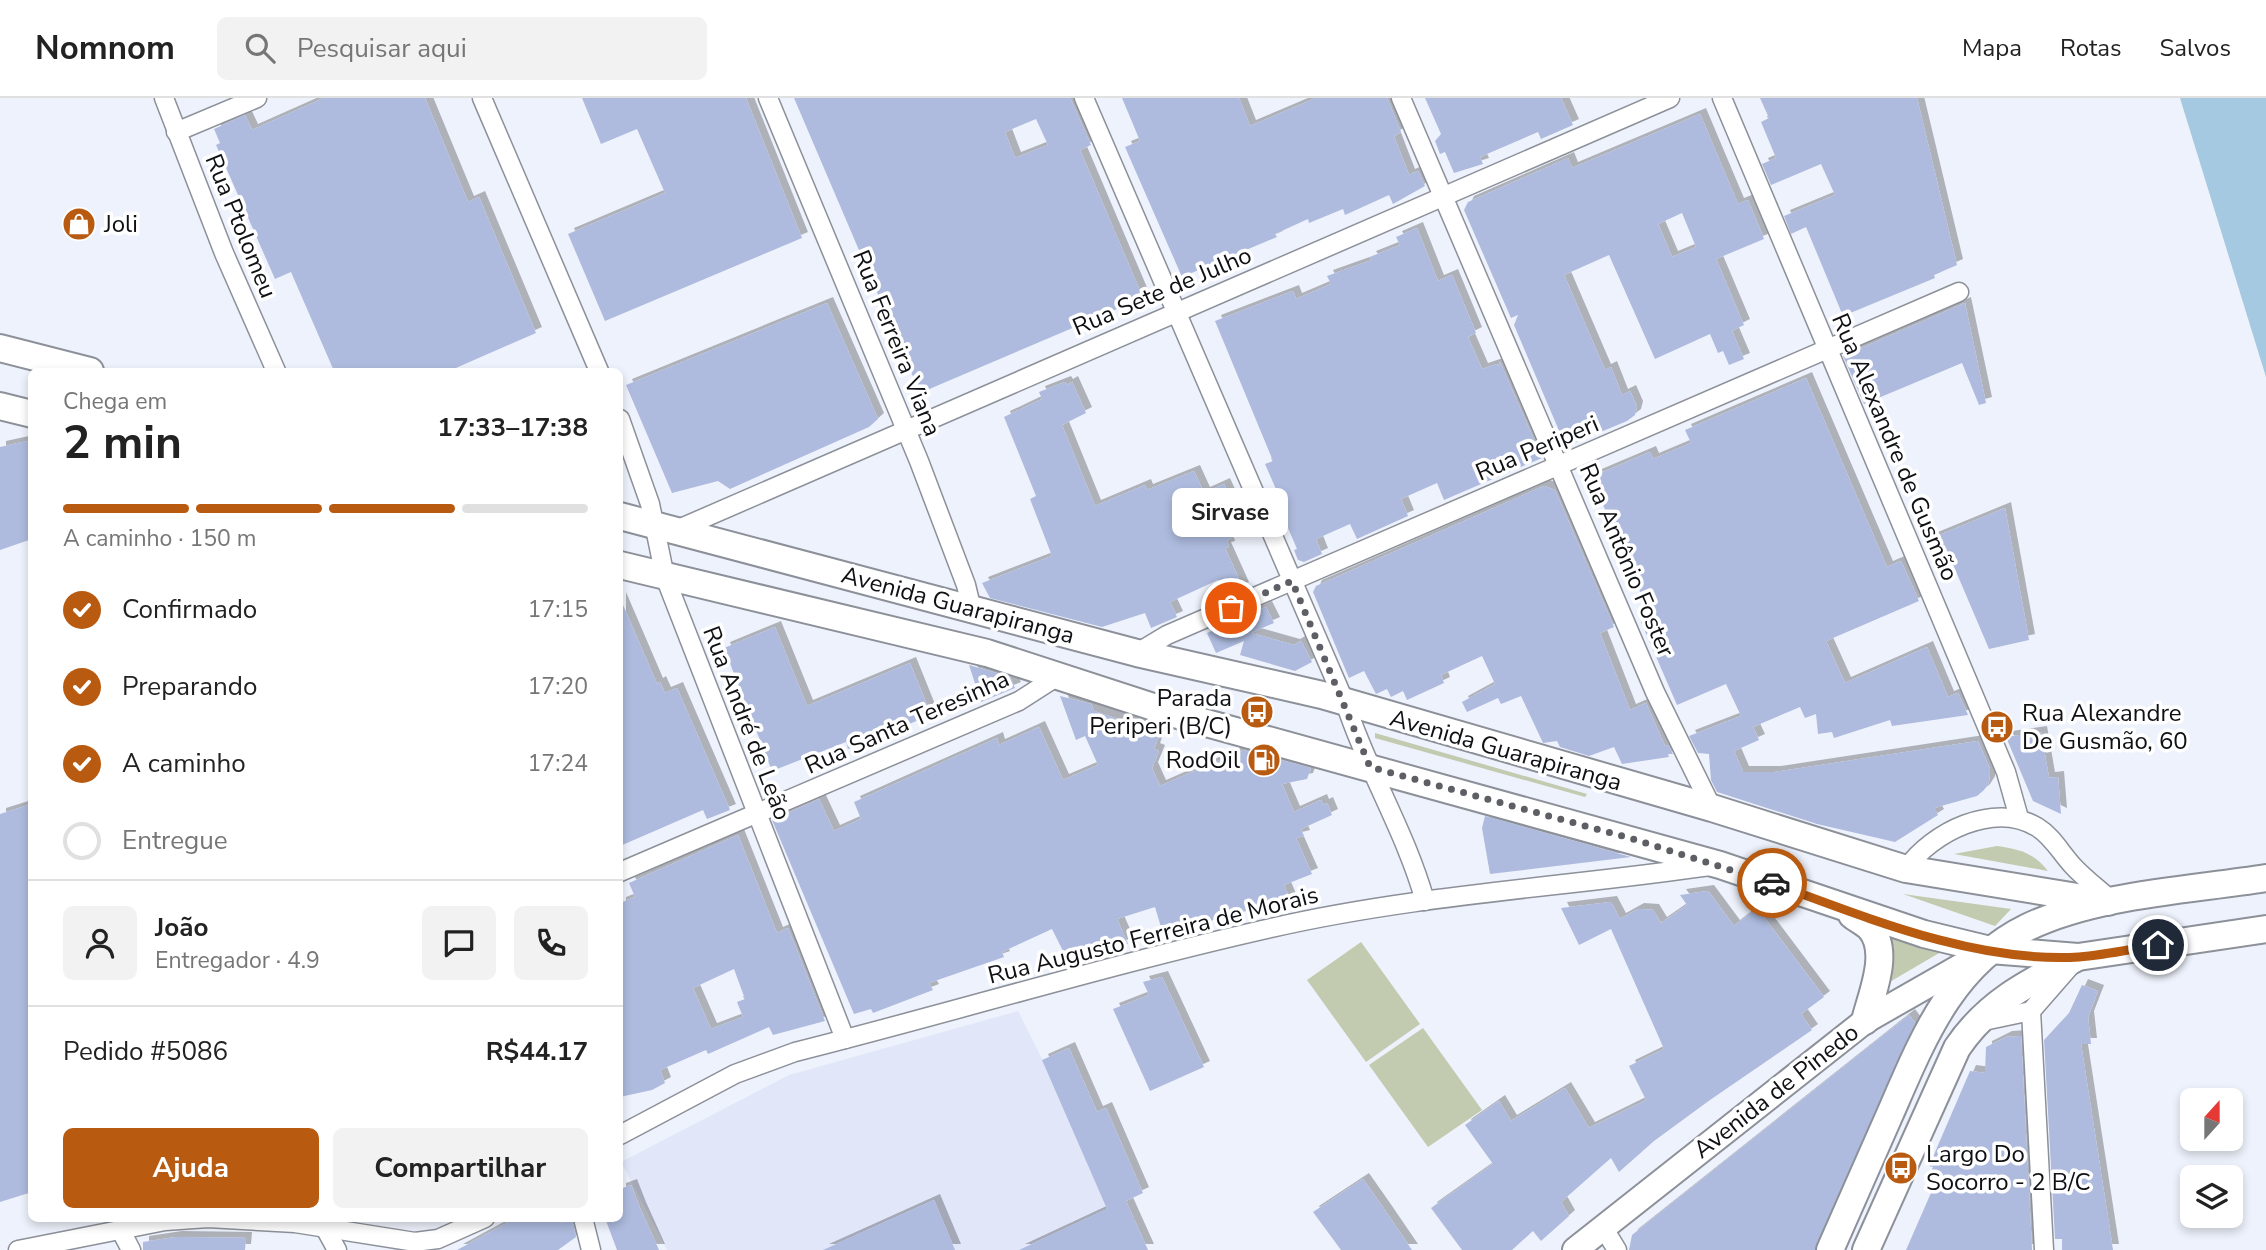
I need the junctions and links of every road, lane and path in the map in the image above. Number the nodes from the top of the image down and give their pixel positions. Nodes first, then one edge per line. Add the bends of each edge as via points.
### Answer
1 (164, 98) edge
2 (257, 98) edge
3 (482, 98) edge
4 (768, 98) edge
5 (1084, 98) edge
6 (1401, 98) edge
7 (1670, 98) edge
8 (1721, 98) edge
9 (176, 132) junction
10 (1445, 195) junction
11 (1959, 292) dead end
12 (1176, 311) junction
13 (0, 348) edge
14 (1827, 349) junction
15 (78, 368) edge
16 (275, 368) edge
17 (598, 368) edge
18 (0, 406) edge
19 (28, 413) edge
20 (623, 426) edge
21 (905, 429) junction
22 (1559, 463) junction
23 (623, 517) edge
24 (664, 528) junction
25 (623, 566) edge
26 (665, 577) junction
27 (1292, 581) junction
28 (972, 610) junction
29 (1137, 653) junction
30 (1058, 676) junction
31 (1346, 705) junction
32 (1370, 767) junction
33 (1712, 808) junction
34 (756, 815) junction
35 (2019, 818) junction
36 (1720, 865) junction
37 (1906, 869) junction
38 (623, 871) edge
39 (2266, 878) edge
40 (1425, 901) junction
41 (2111, 902) junction
42 (1842, 908) junction
43 (2266, 929) edge
44 (1990, 950) junction
45 (2078, 957) junction
46 (2031, 1011) junction
47 (1865, 1021) junction
48 (1973, 1025) junction
49 (845, 1039) junction
50 (623, 1133) edge
51 (176, 1222) edge
52 (278, 1222) edge
53 (476, 1222) edge
54 (584, 1222) edge
55 (1603, 1227) junction
56 (120, 1229) junction
57 (326, 1230) junction
58 (18, 1250) edge
59 (131, 1250) edge
60 (337, 1250) edge
61 (590, 1250) edge
62 (1575, 1250) edge
63 (1617, 1250) edge
64 (1830, 1250) edge
65 (1866, 1250) edge
66 (2044, 1250) edge

1 - 9 street, Rua Ptolomeu
2 - 9 street
3 - 17 street
4 - 21 street, Rua Ferreira Viana
5 - 12 street
6 - 10 street, Rua Antônio Foster
7 - 10 street, Rua Sete de Julho
8 - 14 street, Rua Alexandre de Gusmão
9 - 16 street, Rua Ptolomeu
10 - 12 street, Rua Sete de Julho
10 - 22 street, Rua Antônio Foster
11 - 14 street, Rua Periperi
12 - 21 street, Rua Sete de Julho
12 - 27 street
13 - 15 main road
14 - 22 street, Rua Periperi
14 - 35 street, Rua Alexandre de Gusmão via 2006,772
18 - 19 main road
20 - 24 street, Rua André de Leão
21 - 24 street, Rua Sete de Julho
21 - 28 street, Rua Ferreira Viana
22 - 27 street, Rua Periperi
22 - 33 street, Rua Antônio Foster via 1655,692
23 - 24 main road, Avenida Guarapiranga
24 - 26 street, Rua André de Leão
24 - 28 main road, Avenida Guarapiranga
25 - 26 main road, Avenida Guarapiranga
26 - 30 main road, Avenida Guarapiranga via 924,636
26 - 34 street, Rua André de Leão
27 - 29 street, Rua Periperi via 1167,635
27 - 31 street
28 - 29 main road, Avenida Guarapiranga
29 - 31 main road, Avenida Guarapiranga via 1322,695
30 - 32 main road, Avenida Guarapiranga via 1181,716
30 - 34 street, Rua Santa Teresinha via 1019,701
31 - 32 street
31 - 33 main road, Avenida Guarapiranga
32 - 36 main road, Avenida Guarapiranga
32 - 40 street
33 - 37 main road, Avenida Guarapiranga
34 - 38 street, Rua Santa Teresinha
34 - 49 street, Rua André de Leão
35 - 37 street via 1953,828 1928,843
35 - 41 street via 2046,834
36 - 40 street, Rua Augusto Ferreira de Morais
36 - 42 main road, Avenida Guarapiranga
37 - 41 main road, Avenida Guarapiranga
39 - 41 main road
40 - 49 street, Rua Augusto Ferreira de Morais via 1270,928
41 - 44 main road via 2029,927
42 - 44 main road, Avenida Guarapiranga
42 - 47 main road via 1871,929 1879,948
43 - 45 main road
44 - 45 main road, Avenida Guarapiranga
44 - 47 street, Avenida de Pinedo
44 - 64 main road via 1963,976 1926,1031
45 - 46 street
45 - 48 main road via 1996,1003
46 - 48 street
46 - 66 street
47 - 55 street, Avenida de Pinedo
48 - 65 main road via 1957,1048
49 - 50 street, Rua Augusto Ferreira de Morais via 735,1074
51 - 56 street
52 - 57 street
53 - 57 street via 438,1239 415,1242
54 - 61 street
55 - 62 street, Avenida de Pinedo
55 - 63 street
56 - 58 street
56 - 59 street
57 - 60 street

